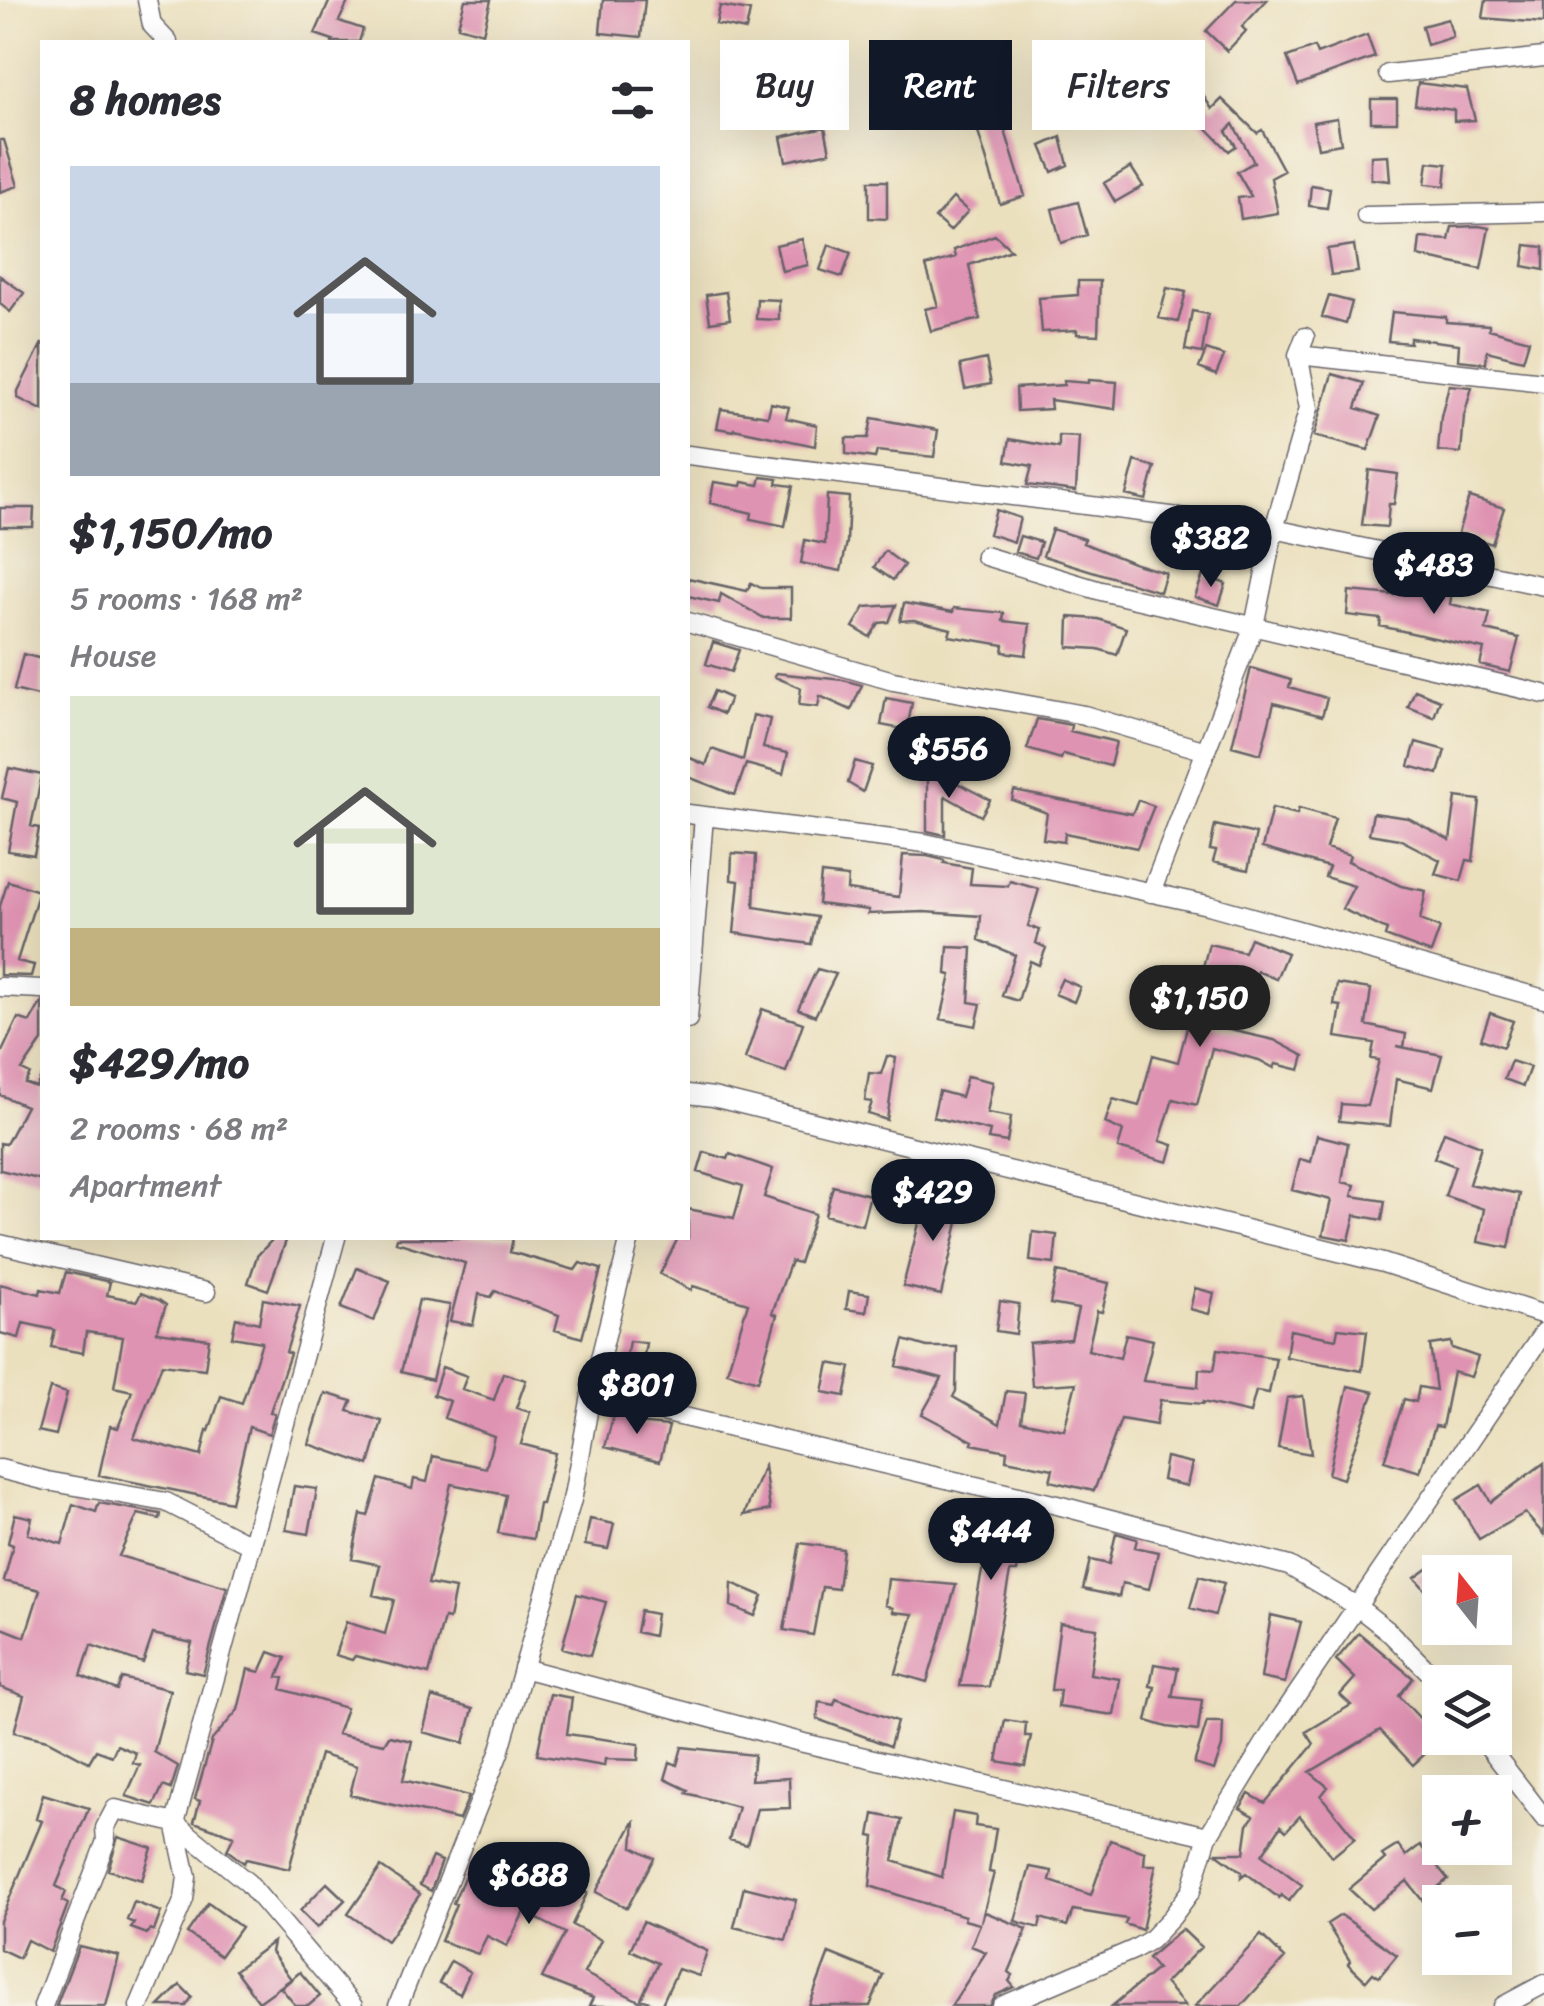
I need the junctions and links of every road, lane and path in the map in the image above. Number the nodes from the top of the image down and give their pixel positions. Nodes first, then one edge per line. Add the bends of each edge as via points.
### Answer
1 (147, 0) edge
2 (166, 40) edge
3 (1544, 57) edge
4 (1388, 74) dead end
5 (1544, 212) edge
6 (1366, 216) dead end
7 (1305, 336) dead end
8 (1298, 356) junction
9 (1544, 382) edge
10 (690, 455) edge
11 (1274, 529) junction
12 (985, 556) dead end
13 (1544, 586) edge
14 (690, 623) edge
15 (1254, 626) junction
16 (1544, 694) edge
17 (1206, 750) junction
18 (696, 814) edge
19 (1152, 894) junction
20 (691, 926) edge
21 (690, 957) edge
22 (0, 987) edge
23 (40, 989) edge
24 (1544, 999) edge
25 (690, 1094) edge
26 (335, 1240) edge
27 (630, 1240) edge
28 (0, 1244) edge
29 (56, 1247) edge
30 (206, 1292) dead end
31 (1544, 1315) edge
32 (1544, 1332) edge
33 (591, 1395) junction
34 (0, 1469) edge
35 (252, 1546) junction
36 (1355, 1605) junction
37 (1422, 1665) edge
38 (523, 1668) junction
39 (1495, 1755) edge
40 (1544, 1818) edge
41 (175, 1823) junction
42 (1208, 1836) junction
43 (1544, 1984) edge
44 (44, 2006) edge
45 (139, 2006) edge
46 (354, 2006) edge
47 (398, 2006) edge
48 (1002, 2006) edge
49 (1502, 2006) edge

1 - 2 street via 152,25
3 - 4 street
5 - 6 street
7 - 8 street
8 - 9 street
8 - 11 street via 1308,408
10 - 11 street
11 - 13 street
11 - 15 street
12 - 15 street
14 - 17 street via 893,681 1084,715
15 - 16 street
15 - 17 street
17 - 19 street
18 - 19 street via 926,843
18 - 20 street
19 - 24 street
20 - 21 street
22 - 23 street
25 - 31 street via 1383,1263
26 - 35 street
27 - 33 street
28 - 29 street
29 - 30 street
32 - 36 street
33 - 36 street via 1289,1566
33 - 38 street via 573,1496
34 - 35 street via 166,1502
35 - 41 street
36 - 37 street
36 - 42 street
38 - 42 street
38 - 47 street via 499,1752
39 - 40 street
41 - 44 street via 114,1809
41 - 45 street via 187,1877 184,1899
41 - 46 street via 248,1883
42 - 48 street via 1191,1890 1150,1940
43 - 49 street

